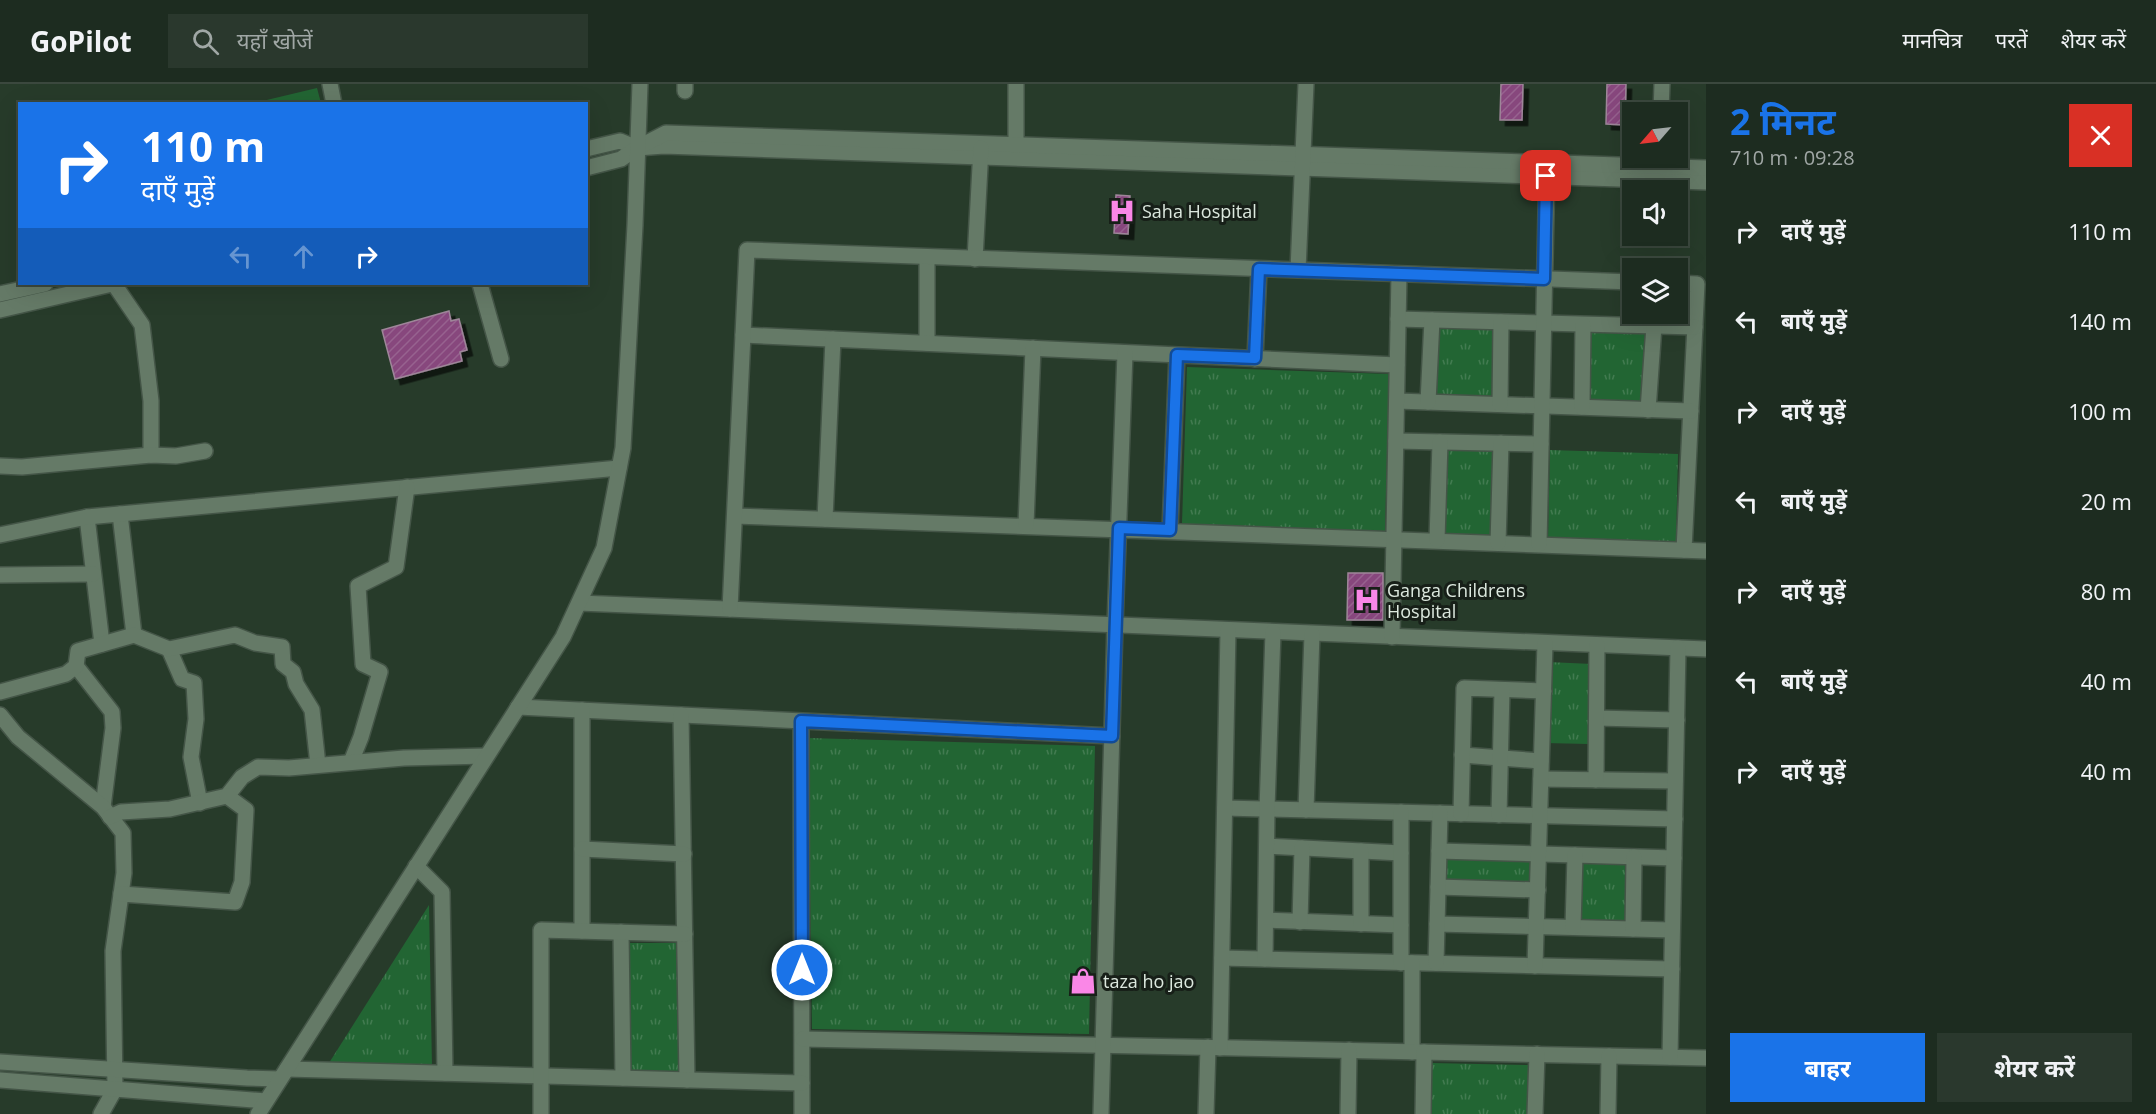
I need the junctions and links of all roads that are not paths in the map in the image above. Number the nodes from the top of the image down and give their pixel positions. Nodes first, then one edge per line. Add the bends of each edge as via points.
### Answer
1 (330, 84) edge
2 (640, 84) edge
3 (1016, 84) edge
4 (1306, 84) edge
5 (1662, 84) edge
6 (334, 102) edge
7 (1661, 102) edge
8 (1016, 144) junction
9 (637, 148) junction
10 (588, 149) edge
11 (981, 149) junction
12 (1303, 161) junction
13 (588, 167) edge
14 (1659, 168) edge
15 (1688, 168) edge
16 (1706, 168) edge
17 (1547, 170) junction
18 (1706, 182) edge
19 (927, 257) junction
20 (975, 258) junction
21 (1259, 269) junction
22 (1298, 270) junction
23 (1399, 274) junction
24 (1544, 279) junction
25 (1622, 282) edge
26 (1688, 284) edge
27 (40, 285) edge
28 (109, 285) edge
29 (114, 285) edge
30 (480, 285) edge
31 (0, 294) edge
32 (0, 310) edge
33 (1398, 319) junction
34 (1432, 320) junction
35 (1501, 322) junction
36 (1544, 324) junction
37 (1583, 325) junction
38 (1654, 326) junction
39 (1695, 327) junction
40 (743, 335) junction
41 (833, 339) junction
42 (927, 344) junction
43 (1032, 348) junction
44 (1125, 353) junction
45 (1177, 355) junction
46 (1255, 358) junction
47 (501, 360) dead end
48 (1397, 365) junction
49 (1397, 401) junction
50 (1428, 402) junction
51 (1500, 404) junction
52 (1542, 406) junction
53 (1582, 407) junction
54 (1648, 410) junction
55 (1691, 411) junction
56 (1396, 441) junction
57 (1440, 442) junction
58 (1501, 443) junction
59 (1541, 444) junction
60 (205, 451) dead end
61 (151, 455) junction
62 (0, 466) edge
63 (619, 468) junction
64 (407, 488) junction
65 (120, 514) junction
66 (735, 516) junction
67 (87, 517) junction
68 (825, 519) junction
69 (1026, 525) junction
70 (1119, 528) junction
71 (1170, 530) junction
72 (0, 535) edge
73 (1394, 539) junction
74 (1437, 540) junction
75 (1498, 543) junction
76 (1539, 544) junction
77 (1684, 550) junction
78 (1706, 551) edge
79 (93, 574) junction
80 (0, 575) edge
81 (579, 603) junction
82 (730, 609) junction
83 (1115, 625) junction
84 (1228, 630) junction
85 (1273, 632) junction
86 (1312, 634) junction
87 (134, 635) junction
88 (1392, 637) junction
89 (1545, 643) junction
90 (102, 644) junction
91 (1597, 645) junction
92 (1678, 648) junction
93 (1706, 649) edge
94 (169, 650) junction
95 (76, 666) junction
96 (1502, 690) junction
97 (1544, 691) junction
98 (0, 692) edge
99 (518, 707) junction
100 (582, 710) junction
101 (0, 715) edge
102 (681, 715) junction
103 (1597, 718) junction
104 (1677, 720) junction
105 (801, 721) junction
106 (1112, 736) junction
107 (1462, 755) junction
108 (486, 756) junction
109 (1500, 759) junction
110 (1541, 761) junction
111 (351, 762) junction
112 (318, 765) junction
113 (1541, 779) junction
114 (1596, 780) junction
115 (1676, 781) junction
116 (227, 796) junction
117 (200, 803) junction
118 (1225, 808) junction
119 (1267, 809) junction
120 (1306, 810) junction
121 (107, 812) junction
122 (1401, 812) junction
123 (1440, 813) junction
124 (1461, 814) junction
125 (1499, 815) junction
126 (1540, 816) junction
127 (1675, 819) junction
128 (1267, 846) junction
129 (1302, 848) junction
130 (582, 849) junction
131 (1439, 850) junction
132 (1361, 851) junction
133 (1401, 853) junction
134 (684, 854) junction
135 (1539, 854) junction
136 (1575, 855) junction
137 (1634, 857) junction
138 (1674, 858) junction
139 (416, 866) junction
140 (1438, 887) junction
141 (1538, 890) junction
142 (121, 894) junction
143 (1266, 920) junction
144 (1300, 922) junction
145 (1361, 924) junction
146 (1437, 924) junction
147 (1401, 925) junction
148 (1536, 926) junction
149 (1573, 927) junction
150 (1633, 929) junction
151 (1672, 930) junction
152 (582, 931) junction
153 (621, 932) junction
154 (685, 934) junction
155 (1222, 958) junction
156 (1265, 959) junction
157 (1406, 963) junction
158 (1436, 963) junction
159 (1535, 966) junction
160 (1672, 969) junction
161 (803, 1039) junction
162 (1103, 1045) junction
163 (1214, 1048) junction
164 (1349, 1050) junction
165 (1418, 1052) junction
166 (1537, 1054) junction
167 (1609, 1056) junction
168 (1670, 1057) junction
169 (1706, 1058) edge
170 (0, 1062) edge
171 (115, 1070) junction
172 (445, 1073) junction
173 (283, 1074) junction
174 (541, 1076) junction
175 (623, 1078) junction
176 (0, 1080) edge
177 (687, 1080) junction
178 (802, 1083) junction
179 (115, 1089) junction
180 (262, 1108) edge
181 (101, 1114) edge
182 (541, 1114) edge
183 (802, 1114) edge
184 (1101, 1114) edge
185 (1206, 1114) edge
186 (1348, 1114) edge
187 (1423, 1114) edge
188 (1535, 1114) edge
189 (1608, 1114) edge

1 - 6 street
2 - 9 street
3 - 8 street
4 - 12 street
5 - 7 street
8 - 11 street
8 - 12 street
9 - 10 street via 620,141
9 - 11 street via 666,133
9 - 13 street via 621,159
9 - 63 street
11 - 12 street
11 - 20 street
12 - 17 street
12 - 22 street
14 - 17 street
14 - 18 street
15 - 16 street
17 - 24 street
19 - 20 street
19 - 40 street via 747,250
19 - 42 street
20 - 21 street
21 - 22 street
21 - 46 street
22 - 23 street
23 - 24 street
23 - 33 street
24 - 25 street
24 - 36 street
26 - 39 street via 1697,284
27 - 31 street
28 - 32 street
29 - 61 street via 142,325 151,401
30 - 47 street
33 - 34 street
33 - 48 street
34 - 35 street
34 - 50 street
35 - 36 street
35 - 51 street
36 - 37 street
36 - 52 street
37 - 38 street
37 - 53 street
38 - 39 street
38 - 54 street
39 - 55 street
40 - 41 street
40 - 66 street
41 - 42 street
41 - 68 street
42 - 43 street
43 - 44 street
43 - 69 street
44 - 45 street
44 - 70 street
45 - 46 street
45 - 71 street
46 - 48 street
48 - 49 street
49 - 50 street
49 - 56 street
50 - 51 street
51 - 52 street
52 - 53 street
52 - 59 street
53 - 54 street
54 - 55 street
55 - 77 street
56 - 57 street
56 - 73 street
57 - 58 street
57 - 74 street
58 - 59 street
58 - 75 street
59 - 76 street
60 - 61 street
61 - 62 street
63 - 64 street
63 - 81 street via 604,548
64 - 65 street
64 - 111 street via 396,567 358,586 363,664 380,672
65 - 67 street
65 - 87 street
66 - 68 street
66 - 82 street
67 - 72 street
67 - 79 street
68 - 69 street
69 - 70 street
70 - 71 street
70 - 83 street
71 - 73 street
73 - 74 street
73 - 88 street
74 - 75 street
75 - 76 street
76 - 77 street
77 - 78 street
79 - 80 street
79 - 90 street
81 - 82 street
81 - 99 street via 563,637
82 - 83 street
83 - 84 street
83 - 106 street
84 - 85 street
84 - 118 street
85 - 86 street
85 - 119 street
86 - 88 street
86 - 120 street
87 - 90 street
87 - 94 street
88 - 89 street
89 - 91 street
89 - 97 street
90 - 95 street via 78,651
91 - 92 street
91 - 103 street
92 - 93 street
92 - 104 street
94 - 112 street via 235,635 282,647 283,664 294,672 296,684 312,710
94 - 117 street via 182,679 194,683 196,719 191,757
95 - 98 street via 66,674
95 - 121 street via 112,712
96 - 97 street
96 - 107 street via 1464,688
96 - 109 street
97 - 110 street
99 - 100 street
99 - 108 street
100 - 102 street
100 - 130 street
101 - 121 street via 18,737
102 - 105 street
102 - 134 street
103 - 104 street
103 - 114 street
104 - 115 street
105 - 106 street
105 - 161 street
106 - 162 street
107 - 109 street
107 - 124 street
108 - 111 street
108 - 139 street
109 - 110 street
109 - 125 street
110 - 113 street
111 - 112 street
112 - 116 street via 258,767 242,777
113 - 114 street
113 - 126 street
114 - 115 street
115 - 127 street
116 - 117 street
116 - 142 street via 246,810 242,882 235,902
117 - 121 street via 170,809
118 - 119 street
118 - 155 street
119 - 120 street
119 - 128 street
120 - 122 street
121 - 142 street via 123,834
122 - 123 street
122 - 133 street
123 - 124 street
123 - 131 street
124 - 125 street
125 - 126 street
126 - 127 street
126 - 135 street
127 - 138 street
128 - 129 street
128 - 143 street
129 - 132 street
129 - 144 street
130 - 134 street
130 - 152 street
131 - 135 street
131 - 140 street
132 - 133 street
132 - 145 street
133 - 147 street
134 - 154 street
135 - 136 street
135 - 141 street
136 - 137 street
136 - 149 street
137 - 138 street
137 - 150 street
138 - 151 street
139 - 172 street via 442,892
139 - 173 street
140 - 141 street
140 - 146 street
141 - 148 street
142 - 171 street via 113,951
143 - 144 street
143 - 156 street
144 - 145 street
145 - 147 street
146 - 148 street
146 - 158 street
147 - 157 street
148 - 149 street
148 - 159 street
149 - 150 street
150 - 151 street
151 - 160 street
152 - 153 street
152 - 174 street via 541,930
153 - 154 street
153 - 175 street
154 - 177 street
155 - 156 street
155 - 163 street
156 - 157 street
157 - 158 street
157 - 165 street
158 - 159 street
159 - 160 street
160 - 168 street
161 - 162 street
161 - 178 street
162 - 163 street
162 - 184 street
163 - 164 street
163 - 185 street
164 - 165 street
164 - 186 street
165 - 166 street
165 - 187 street
166 - 167 street
166 - 188 street
167 - 168 street
167 - 189 street
168 - 169 street
170 - 171 street
171 - 173 street via 247,1078
171 - 179 street
172 - 173 street
172 - 174 street
173 - 180 street
174 - 175 street
174 - 182 street
175 - 177 street
176 - 179 street
177 - 178 street
178 - 183 street
179 - 180 street
179 - 181 street

